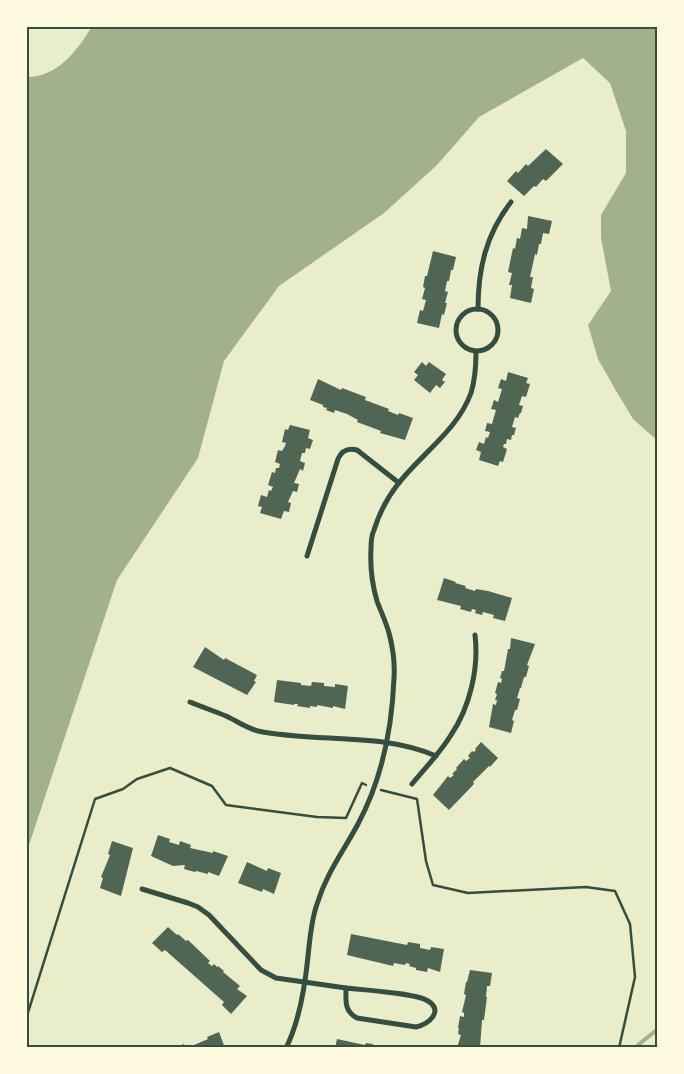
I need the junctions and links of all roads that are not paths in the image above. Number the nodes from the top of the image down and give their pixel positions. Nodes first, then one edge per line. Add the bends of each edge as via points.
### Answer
1 (511, 202) dead end
2 (478, 309) junction
3 (476, 352) junction
4 (399, 483) junction
5 (307, 556) dead end
6 (475, 635) dead end
7 (190, 702) dead end
8 (387, 742) junction
9 (436, 756) junction
10 (412, 784) dead end
11 (142, 889) dead end
12 (305, 982) junction
13 (346, 988) junction
14 (286, 1048) edge

1 - 2 street via 494,226 486,246 479,274
2 - 3 street via 466,312 460,318 456,332 462,346
2 - 3 street via 492,314 500,328 490,348
3 - 4 street via 474,381 463,409 441,439
4 - 5 street via 357,450 344,451 338,459
4 - 8 street via 380,513 373,533 370,561 377,601 393,655 394,677
6 - 9 street via 476,664 469,694 455,729
7 - 8 street via 257,730
8 - 9 street
8 - 12 street via 380,772 358,825 333,865 316,906
9 - 10 street
11 - 12 street via 198,907 268,975
12 - 13 street
12 - 14 street via 298,1016
13 - 13 street via 426,999 431,1003 434,1015 430,1021 416,1027 357,1018 347,1009

